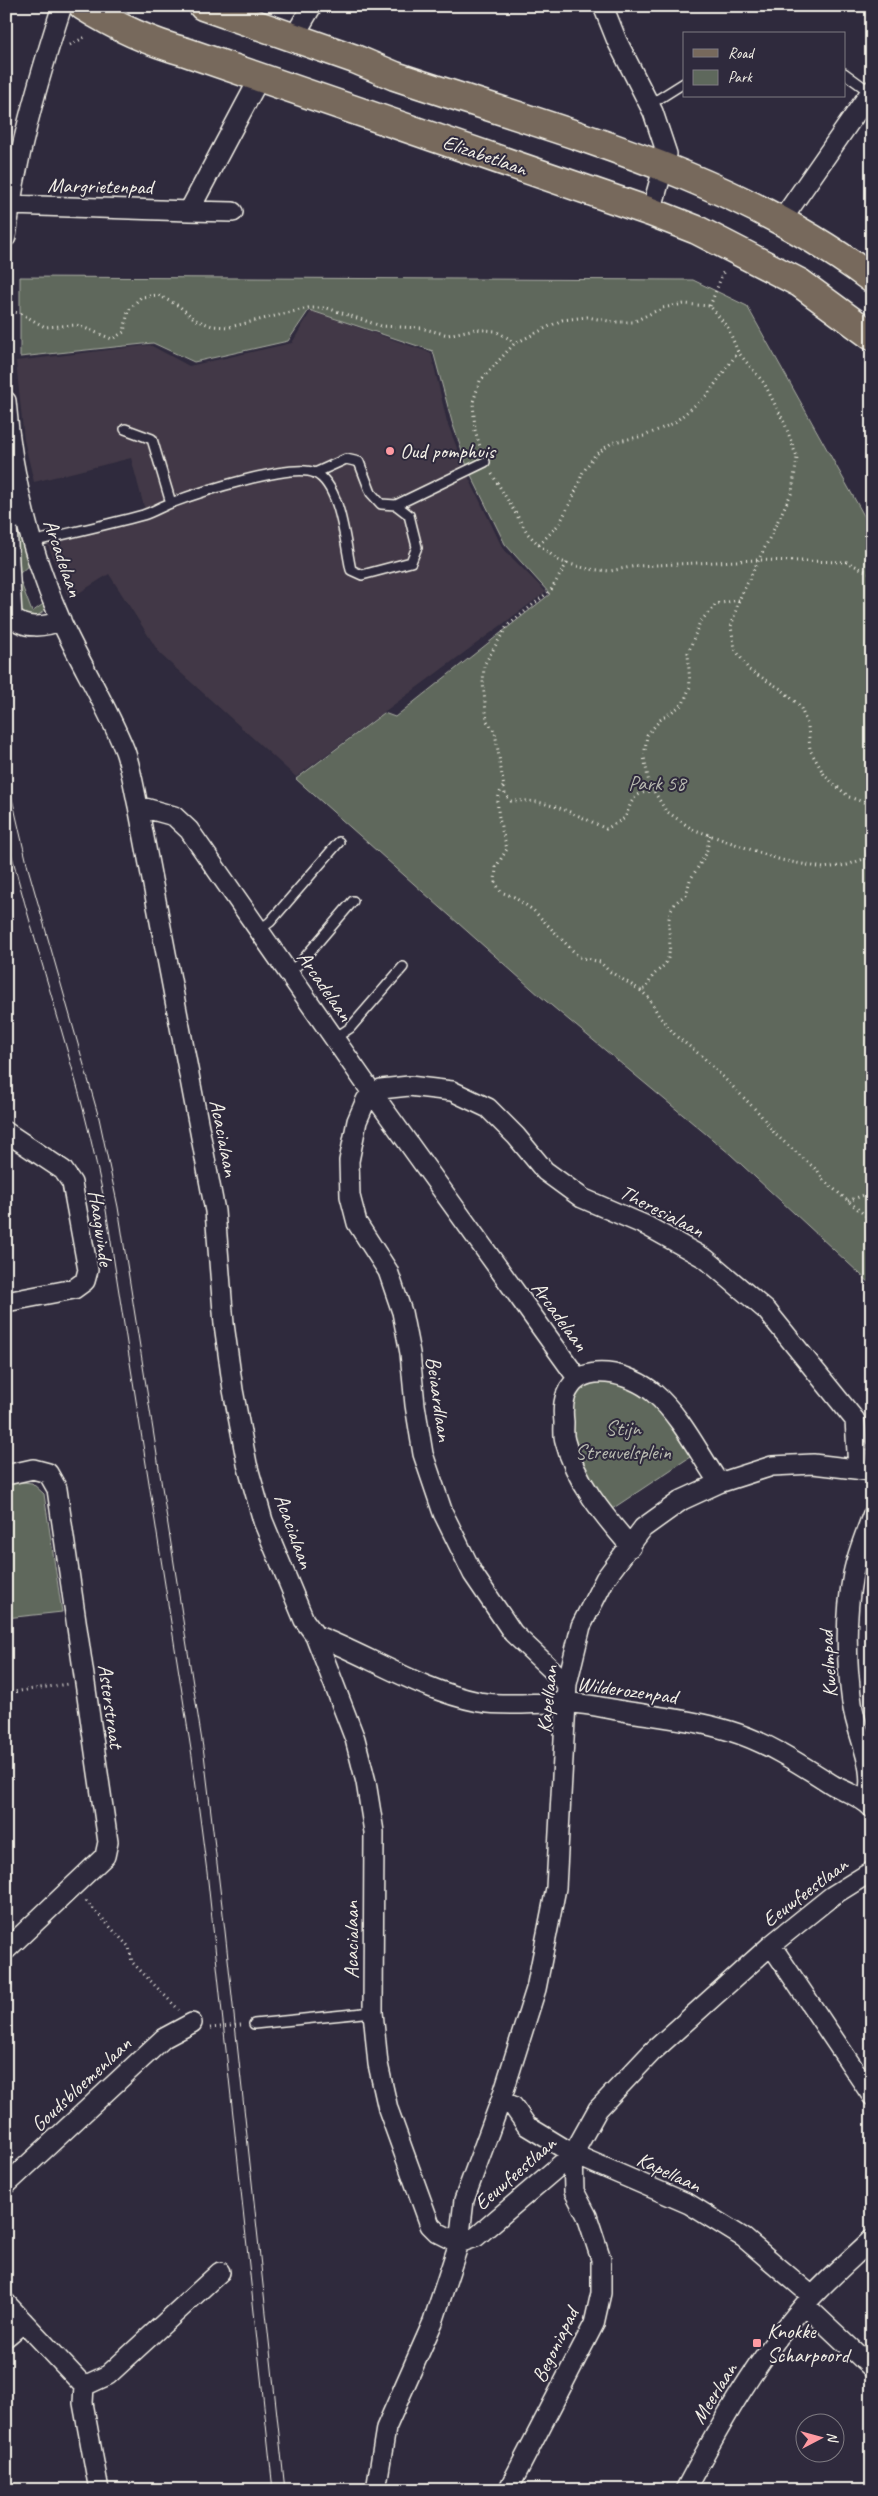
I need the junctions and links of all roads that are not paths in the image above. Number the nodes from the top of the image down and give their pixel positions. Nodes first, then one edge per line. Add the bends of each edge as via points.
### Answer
1 (62, 6) edge
2 (83, 6) edge
3 (203, 6) edge
4 (312, 6) edge
5 (604, 6) edge
6 (293, 38) junction
7 (846, 73) edge
8 (259, 79) junction
9 (683, 84) edge
10 (871, 91) edge
11 (649, 104) junction
12 (664, 166) junction
13 (10, 205) junction
14 (189, 211) junction
15 (233, 212) dead end
16 (651, 212) junction
17 (781, 221) junction
18 (6, 237) edge
19 (872, 279) edge
20 (872, 336) edge
21 (6, 400) edge
22 (125, 429) dead end
23 (485, 462) road end
24 (315, 473) junction
25 (171, 503) junction
26 (396, 506) junction
27 (23, 511) junction
28 (32, 542) junction
29 (61, 620) junction
30 (138, 806) junction
31 (339, 842) dead end
32 (353, 901) dead end
33 (259, 930) junction
34 (403, 967) dead end
35 (288, 972) junction
36 (335, 1038) junction
37 (373, 1094) junction
38 (6, 1132) edge
39 (6, 1302) edge
40 (578, 1379) junction
41 (865, 1469) edge
42 (6, 1474) edge
43 (719, 1483) junction
44 (872, 1516) edge
45 (630, 1547) junction
46 (315, 1635) junction
47 (567, 1694) junction
48 (869, 1805) edge
49 (872, 1871) edge
50 (771, 1945) junction
51 (6, 1950) edge
52 (374, 2012) junction
53 (192, 2023) road end
54 (254, 2024) road end
55 (872, 2096) edge
56 (501, 2100) junction
57 (573, 2154) junction
58 (6, 2185) edge
59 (872, 2239) edge
60 (459, 2243) junction
61 (220, 2272) dead end
62 (808, 2300) junction
63 (6, 2303) edge
64 (24, 2322) junction
65 (6, 2337) edge
66 (872, 2368) edge
67 (84, 2386) junction
68 (99, 2490) edge
69 (376, 2490) edge
70 (508, 2490) edge
71 (685, 2490) edge

1 - 13 street via 35,99
2 - 8 main road, Elizabetlaan via 154,44 186,52
3 - 6 main road
4 - 6 street
5 - 11 street via 617,41
6 - 12 main road via 395,76
7 - 10 lane
8 - 14 street
8 - 16 main road, Elizabetlaan
9 - 11 lane
10 - 17 street
11 - 12 street via 667,154
12 - 16 street
12 - 17 main road
13 - 14 street, Margrietenpad
13 - 18 street
14 - 15 street, Margrietenpad
16 - 20 main road, Elizabetlaan via 705,234 800,283
17 - 19 main road via 820,242
21 - 27 street, Arcadelaan via 11,453
22 - 25 lane via 152,439
23 - 26 lane
24 - 25 lane via 297,470 264,476
24 - 26 lane via 346,459 359,462 371,494 381,504
24 - 26 lane via 330,485 351,570 362,575 411,562 417,547 409,515
25 - 28 lane via 146,514
27 - 28 street, Arcadelaan
27 - 29 street, Arcadelaan via 16,513 7,526 12,616 21,625 53,624
28 - 29 street, Arcadelaan
29 - 30 street, Arcadelaan via 125,752
30 - 33 street, Arcadelaan via 174,816 189,830
30 - 46 street, Acacialaan via 215,1211 232,1390 247,1464 264,1521 304,1620
31 - 33 lane via 270,922
32 - 35 lane via 300,963
33 - 35 street, Arcadelaan
34 - 36 lane via 350,1028
35 - 36 street, Arcadelaan
36 - 37 street, Arcadelaan
37 - 40 street, Arcadelaan
37 - 41 street, Theresialaan via 381,1089 409,1086 452,1091 488,1108 545,1171 582,1198 647,1226 706,1259 767,1311 855,1420
37 - 47 street, Beiaardlaan via 366,1100 357,1120 349,1162 350,1196 357,1223 388,1271 402,1312 423,1454 443,1513 473,1574 513,1633
38 - 39 street, Haagwinde via 63,1170 72,1183 88,1270 85,1281 74,1289
40 - 43 street via 597,1372 614,1373 634,1380 654,1393 673,1414
40 - 45 street via 566,1395 564,1439 575,1470 605,1518
41 - 43 street, Kapellaan via 813,1464 772,1466
42 - 51 street, Asterstraat via 33,1470 48,1473 57,1489 108,1842 104,1856
43 - 45 street, Kapellaan via 682,1500 643,1528
44 - 48 street, Kwelmpad via 853,1573 847,1616 853,1706 871,1771
45 - 47 street, Kapellaan via 605,1579 582,1626
46 - 47 street, Wilderozenpad via 408,1680 481,1702 534,1705
46 - 52 street, Acacialaan via 355,1739 374,1832
47 - 48 street, Wilderozenpad via 730,1730 779,1751
47 - 56 street, Kapellaan via 556,1888 536,1989
49 - 50 street, Eeuwfeestlaan via 832,1896
50 - 55 street
50 - 57 street, Eeuwfeestlaan via 652,2052 598,2109
52 - 54 lane
52 - 60 street, Acacialaan via 378,2064 388,2110 430,2225
53 - 58 street, Goudsbloemenlaan via 164,2038
56 - 57 street, Kapellaan via 512,2106 527,2126
56 - 60 street, Kapellaan via 464,2200
57 - 60 street, Eeuwfeestlaan via 476,2237
57 - 62 street, Kapellaan via 689,2204 744,2238
57 - 70 street, Begoniapad via 574,2191 587,2216 601,2259 602,2293 594,2324
59 - 62 street, Meerlaan
60 - 69 street via 433,2322 386,2428
61 - 67 street via 108,2375
62 - 66 street, Kapellaan
62 - 71 street, Meerlaan via 733,2402
63 - 64 street
64 - 65 street
64 - 67 street
67 - 68 street via 83,2403

